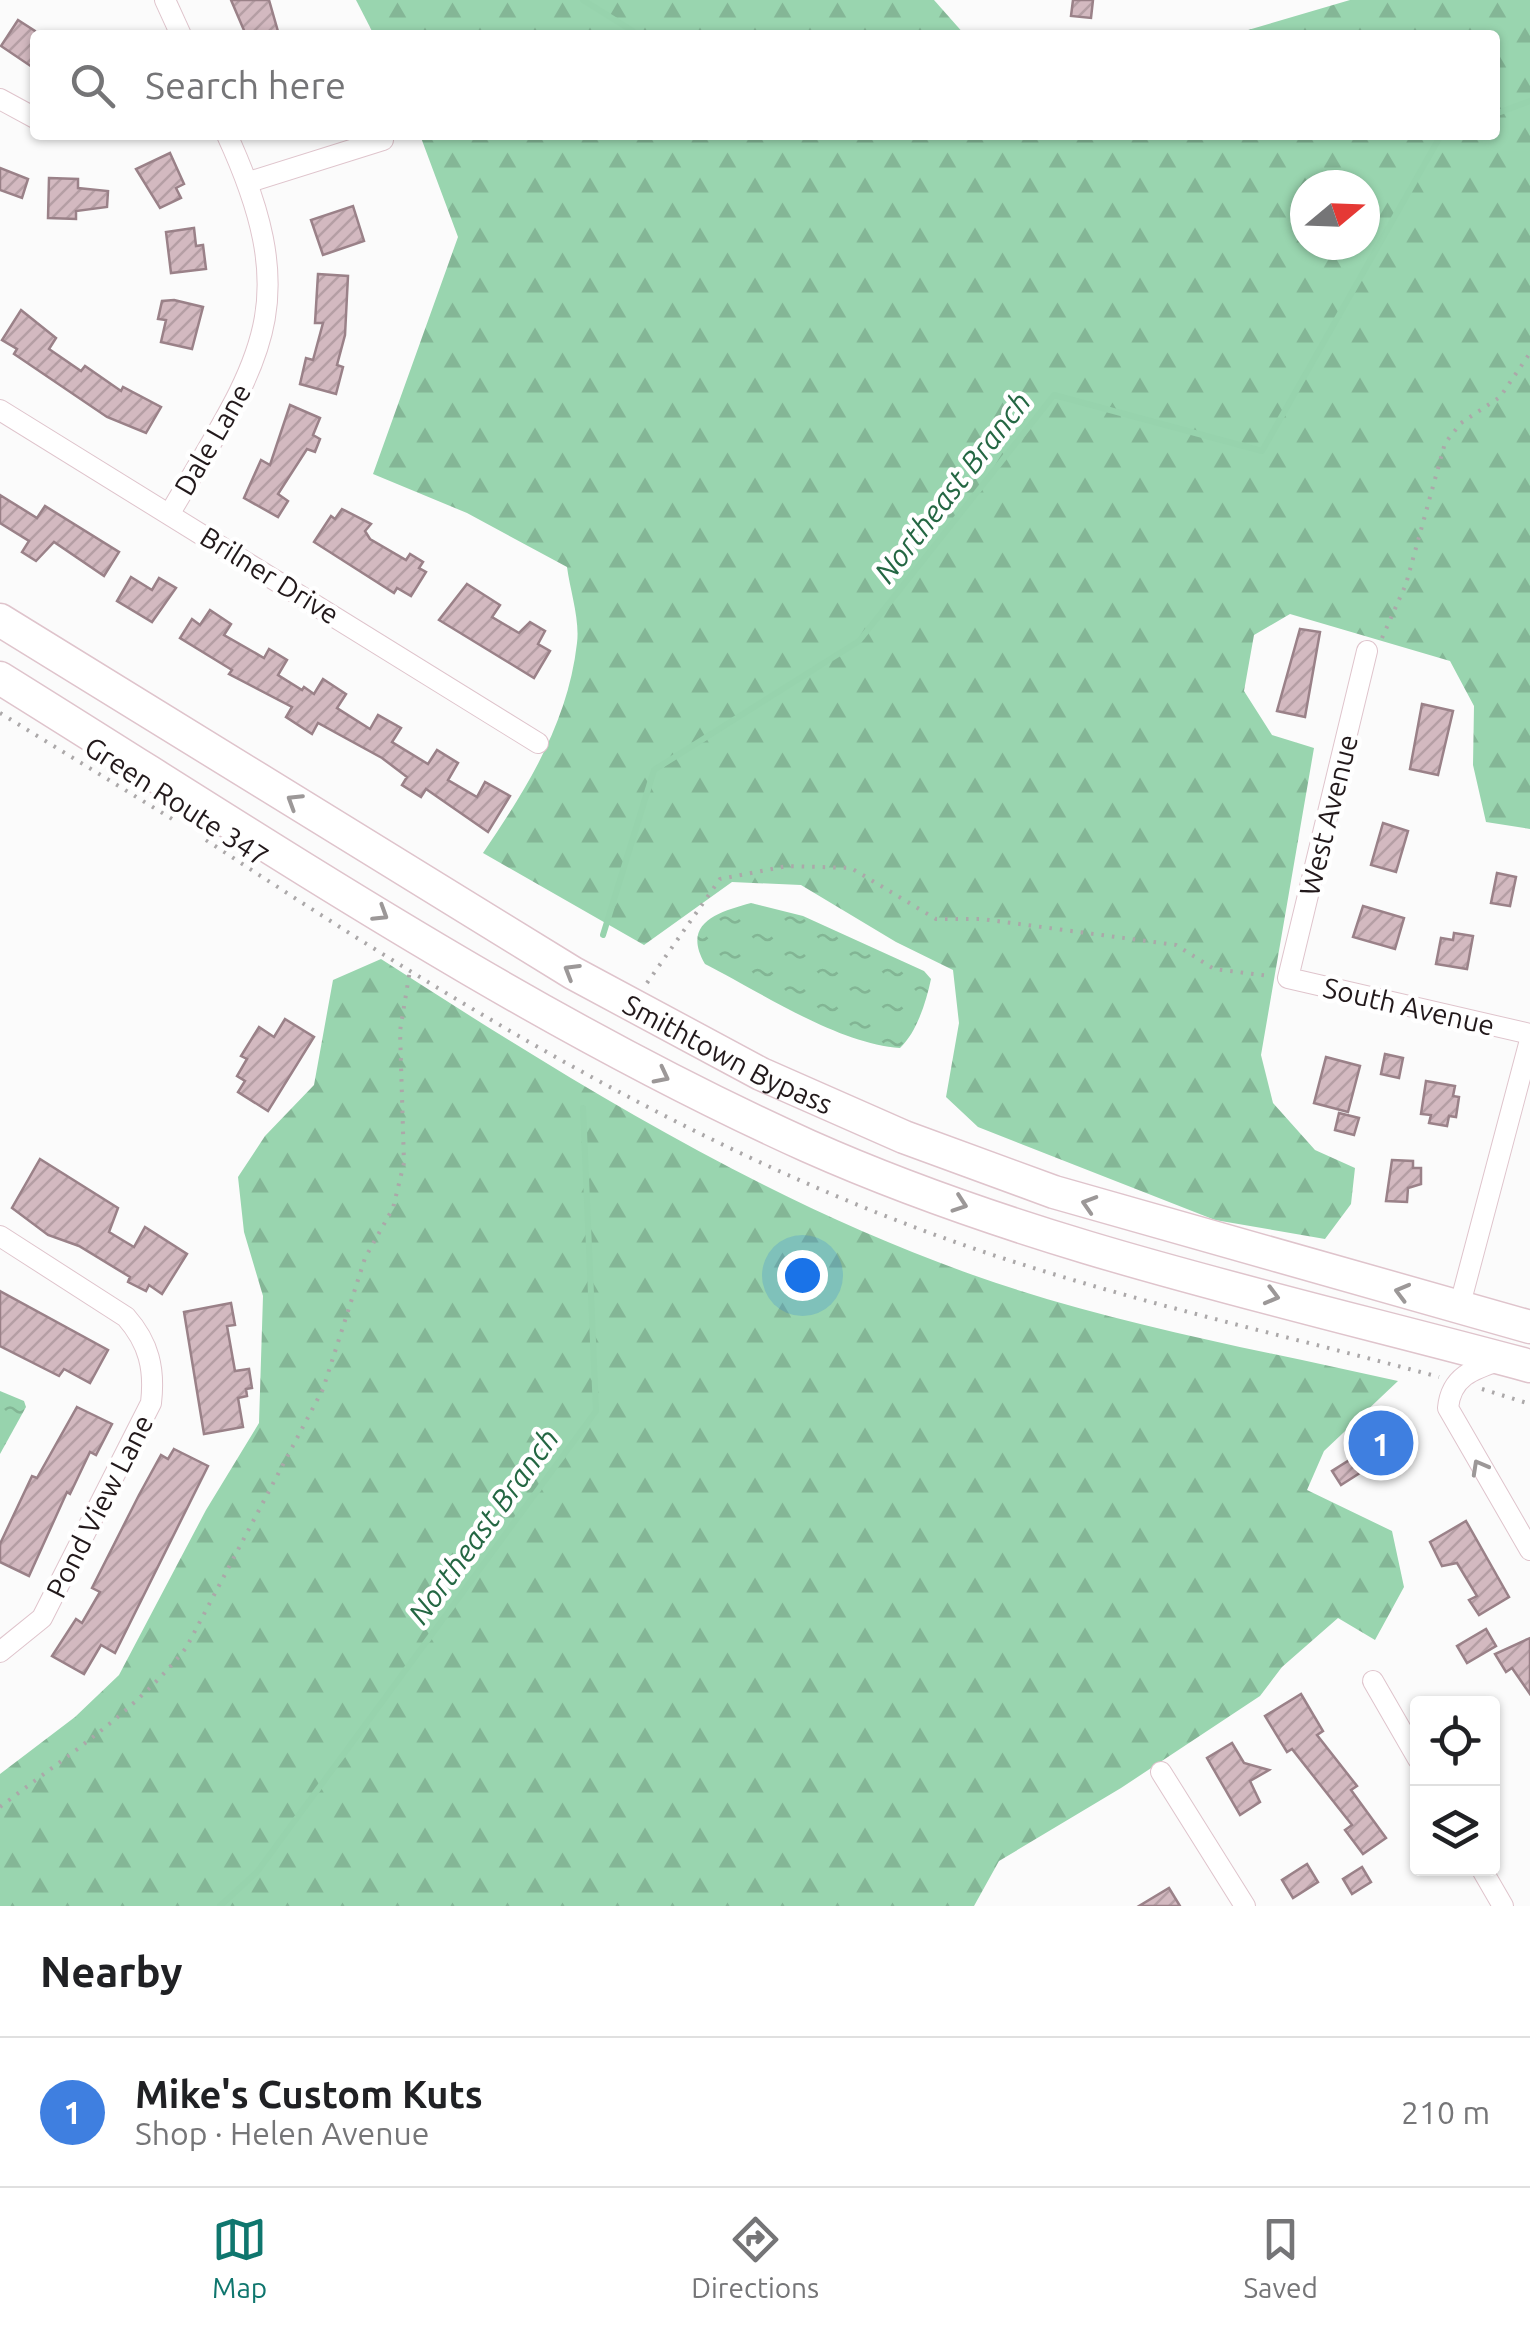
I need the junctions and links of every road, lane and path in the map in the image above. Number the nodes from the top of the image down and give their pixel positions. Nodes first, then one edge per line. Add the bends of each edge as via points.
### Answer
1 (166, 0) edge
2 (179, 30) edge
3 (0, 99) edge
4 (30, 115) edge
5 (229, 140) edge
6 (383, 140) dead end
7 (248, 182) junction
8 (1530, 353) edge
9 (0, 410) edge
10 (170, 512) junction
11 (0, 620) edge
12 (1368, 651) joint
13 (0, 678) edge
14 (0, 713) edge
15 (538, 743) dead end
16 (181, 824) dead end
17 (197, 834) dead end
18 (333, 923) dead end
19 (410, 970) dead end
20 (1288, 978) junction
21 (647, 982) dead end
22 (1530, 1037) edge
23 (0, 1236) edge
24 (1459, 1308) junction
25 (1530, 1327) edge
26 (1517, 1362) edge
27 (1476, 1386) dead end
28 (1530, 1404) edge
29 (1530, 1550) edge
30 (0, 1652) edge
31 (1372, 1682) dead end
32 (1410, 1746) edge
33 (1162, 1772) dead end
34 (0, 1808) edge
35 (1486, 1876) edge
36 (1246, 1906) edge
37 (1503, 1906) edge

1 - 2 street
3 - 4 street
5 - 7 street, Dale Lane
6 - 7 street
7 - 10 street, Dale Lane via 263,224 268,320 245,387
8 - 12 path via 1500,398 1461,423 1445,443 1406,584 1384,637
9 - 10 street, Brilner Drive
10 - 15 street, Brilner Drive
24 -> 11 highway, Smithtown Bypass via 1054,1192 904,1137 761,1074 573,972
12 - 20 street, West Avenue
13 -> 26 highway, Smithtown Bypass via 588,1037 810,1146 1055,1236
14 - 16 path, Green Route 347
17 - 18 path, Green Route 347
19 - 34 path via 400,1031 404,1163 323,1389 186,1648 156,1685 79,1752
20 - 21 path via 1214,970 1176,945 936,919 851,868 787,866 720,879
20 - 22 street, South Avenue
22 - 24 street
23 - 30 street, Pond View Lane via 126,1317 141,1334 154,1379 146,1414 62,1584 42,1618
24 - 25 highway, Smithtown Bypass
29 -> 26 street via 1448,1408 1462,1376
27 - 28 path
31 - 32 street
33 - 36 street
35 - 37 street

